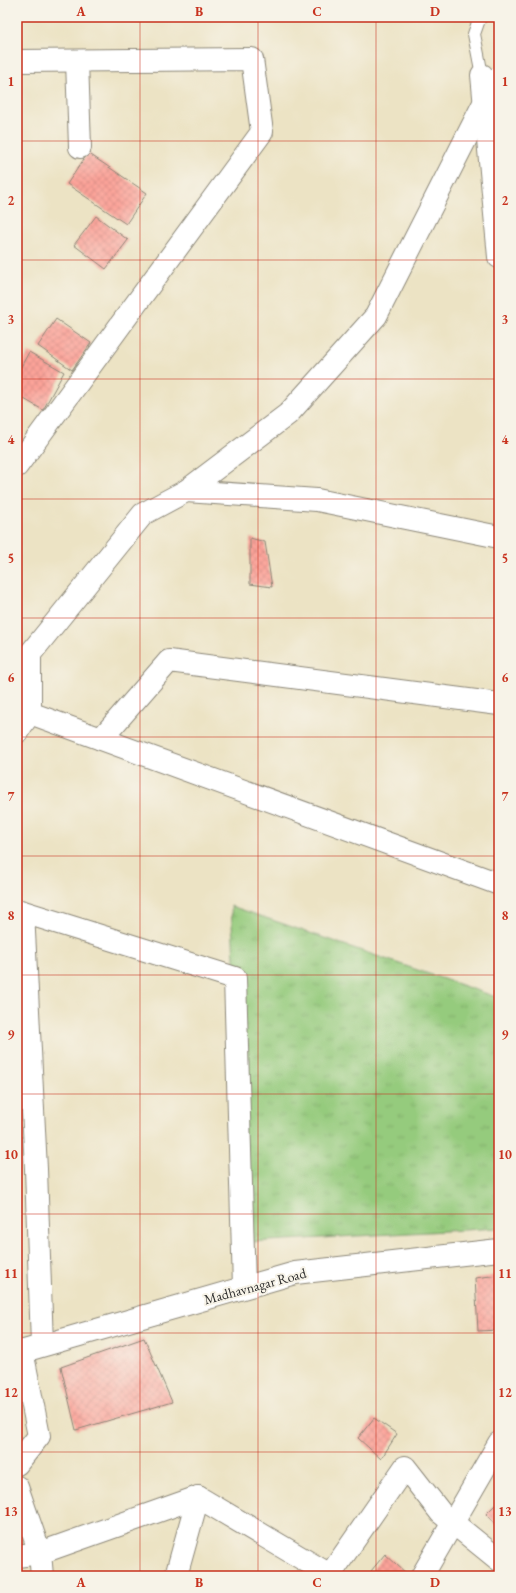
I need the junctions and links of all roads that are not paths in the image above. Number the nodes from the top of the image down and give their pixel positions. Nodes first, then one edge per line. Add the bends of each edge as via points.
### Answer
1 (480, 17) edge
2 (77, 60) junction
3 (17, 61) edge
4 (491, 75) edge
5 (485, 101) junction
6 (80, 147) dead end
7 (499, 257) edge
8 (17, 466) edge
9 (186, 491) junction
10 (499, 537) edge
11 (499, 704) edge
12 (30, 713) junction
13 (17, 732) edge
14 (102, 739) junction
15 (499, 884) edge
16 (20, 911) edge
17 (499, 1250) edge
18 (244, 1287) junction
19 (27, 1350) edge
20 (499, 1443) edge
21 (17, 1464) edge
22 (17, 1486) edge
23 (198, 1497) junction
24 (453, 1524) junction
25 (40, 1553) junction
26 (17, 1556) edge
27 (499, 1560) edge
28 (42, 1576) edge
29 (176, 1576) edge
30 (331, 1576) edge
31 (422, 1576) edge

1 - 4 lane via 474,34
2 - 3 street
2 - 6 street
2 - 8 street via 252,59 262,132
4 - 5 street
5 - 7 street
5 - 9 street via 376,316 288,414
9 - 10 street via 318,500
9 - 12 street via 143,514 30,654
11 - 14 street via 170,661
12 - 13 street
12 - 14 street
14 - 15 street
16 - 18 street via 235,978
16 - 19 street via 36,1169
17 - 18 street, Madhavnagar Road via 294,1273
18 - 19 street, Madhavnagar Road
19 - 21 street via 38,1436
20 - 24 street
22 - 25 street
23 - 25 street
23 - 29 street
23 - 30 street
24 - 27 street
24 - 30 street via 441,1513 405,1467
24 - 31 street
25 - 26 street
25 - 28 street

